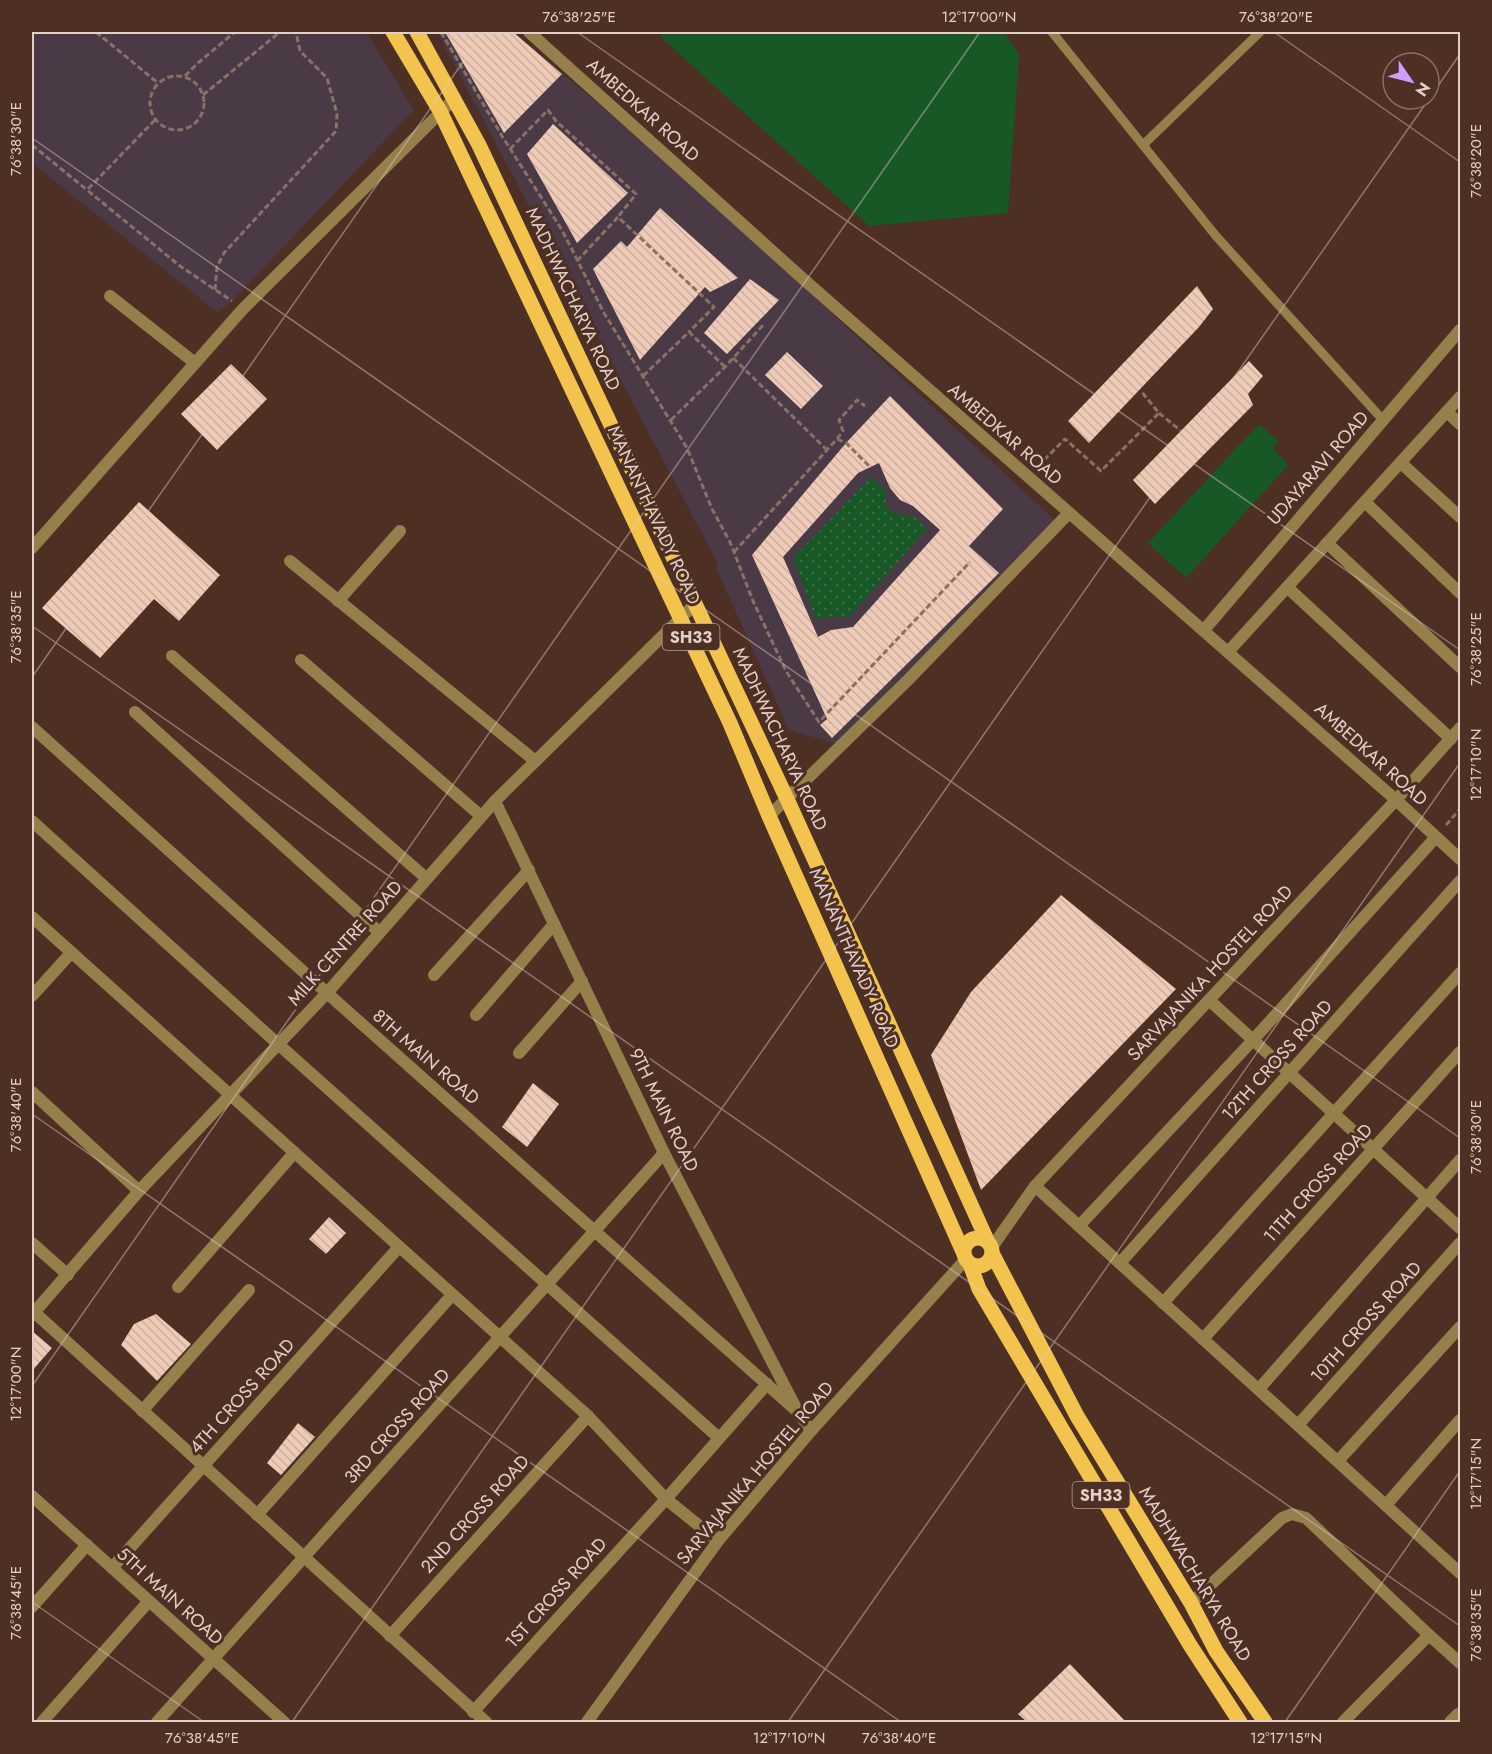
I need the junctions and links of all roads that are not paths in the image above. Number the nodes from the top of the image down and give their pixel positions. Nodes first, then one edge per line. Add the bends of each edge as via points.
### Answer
1 (393, 32) edge
2 (417, 32) edge
3 (529, 32) edge
4 (1052, 32) edge
5 (1260, 32) edge
6 (455, 98) junction
7 (440, 111) junction
8 (1143, 145) junction
9 (110, 296) dead end
10 (1461, 330) edge
11 (195, 363) junction
12 (1461, 397) edge
13 (1447, 412) junction
14 (1383, 420) junction
15 (1461, 424) edge
16 (1401, 463) junction
17 (1365, 502) junction
18 (1068, 514) junction
19 (1461, 517) edge
20 (400, 531) dead end
21 (1327, 543) junction
22 (32, 548) edge
23 (290, 561) dead end
24 (1287, 587) junction
25 (1461, 593) edge
26 (339, 601) junction
27 (695, 604) junction
28 (681, 616) junction
29 (1204, 630) junction
30 (1228, 652) junction
31 (172, 656) dead end
32 (301, 660) dead end
33 (1461, 667) edge
34 (135, 712) dead end
35 (32, 727) edge
36 (1461, 728) edge
37 (1451, 739) junction
38 (534, 760) junction
39 (787, 799) junction
40 (1396, 800) junction
41 (495, 801) junction
42 (482, 816) junction
43 (769, 816) junction
44 (32, 821) edge
45 (1436, 837) junction
46 (1461, 859) edge
47 (528, 870) junction
48 (426, 879) junction
49 (1461, 881) edge
50 (32, 917) edge
51 (554, 924) junction
52 (379, 932) junction
53 (71, 953) junction
54 (1461, 973) edge
55 (434, 975) dead end
56 (582, 981) junction
57 (327, 993) junction
58 (32, 996) edge
59 (1209, 1000) junction
60 (476, 1015) dead end
61 (1253, 1040) junction
62 (278, 1044) junction
63 (1461, 1052) edge
64 (519, 1053) dead end
65 (1290, 1073) junction
66 (32, 1092) edge
67 (229, 1095) junction
68 (1333, 1113) junction
69 (1374, 1149) junction
70 (294, 1153) junction
71 (664, 1153) junction
72 (1461, 1160) edge
73 (1035, 1186) junction
74 (139, 1191) junction
75 (1428, 1196) junction
76 (1079, 1226) junction
77 (1461, 1227) edge
78 (595, 1230) junction
79 (32, 1243) edge
80 (1461, 1243) edge
81 (399, 1247) junction
82 (990, 1247) junction
83 (966, 1259) junction
84 (1120, 1263) junction
85 (68, 1275) junction
86 (547, 1284) junction
87 (178, 1287) dead end
88 (249, 1290) dead end
89 (452, 1295) junction
90 (1163, 1303) junction
91 (33, 1314) edge
92 (1461, 1327) edge
93 (500, 1338) junction
94 (1203, 1339) junction
95 (767, 1384) junction
96 (1259, 1389) junction
97 (142, 1411) junction
98 (798, 1412) junction
99 (588, 1416) junction
100 (1461, 1420) edge
101 (1298, 1425) junction
102 (811, 1431) junction
103 (719, 1438) junction
104 (1338, 1461) junction
105 (203, 1466) junction
106 (32, 1496) edge
107 (666, 1499) junction
108 (1386, 1505) junction
109 (257, 1515) junction
110 (718, 1541) junction
111 (87, 1545) junction
112 (304, 1557) junction
113 (112, 1568) junction
114 (1461, 1573) edge
115 (149, 1602) junction
116 (1191, 1603) junction
117 (32, 1607) edge
118 (1429, 1635) junction
119 (390, 1636) junction
120 (213, 1659) junction
121 (1461, 1663) edge
122 (473, 1712) junction
123 (1461, 1716) edge
124 (42, 1722) edge
125 (157, 1722) edge
126 (284, 1722) edge
127 (486, 1722) edge
128 (587, 1722) edge
129 (1240, 1722) edge
130 (1265, 1722) edge
131 (1343, 1722) edge
132 (1450, 1722) edge

1 - 7 main road, MANANTHAVADY ROAD / SH33
2 - 6 main road, MADHWACHARYA ROAD
3 - 18 street, AMBEDKAR ROAD
4 - 8 lane
5 - 8 lane
6 - 7 street
6 - 27 main road, MADHWACHARYA ROAD
7 - 11 street via 242,310
7 - 28 main road, MANANTHAVADY ROAD / SH33
8 - 14 lane via 1216,236
9 - 11 street
10 - 14 street, UDAYARAVI ROAD
11 - 22 street
12 - 13 street
13 - 15 street
13 - 16 street
14 - 29 street, UDAYARAVI ROAD
16 - 17 street
16 - 19 street
17 - 21 street
17 - 25 street
18 - 29 street, AMBEDKAR ROAD
18 - 39 street
20 - 26 street
21 - 24 street
21 - 33 street
23 - 26 street
24 - 30 street
24 - 37 street
26 - 38 street
27 - 28 street, MILK CENTRE ROAD
27 - 39 main road, MADHWACHARYA ROAD
28 - 38 street, MILK CENTRE ROAD
28 - 43 main road, MANANTHAVADY ROAD / SH33
29 - 30 street, AMBEDKAR ROAD
30 - 40 street, AMBEDKAR ROAD
31 - 48 street
32 - 42 street
34 - 52 street
35 - 57 street, 8TH MAIN ROAD
36 - 37 street, SARVAJANIKA HOSTEL ROAD
37 - 40 street, SARVAJANIKA HOSTEL ROAD
38 - 41 street, MILK CENTRE ROAD
39 - 43 street
39 - 82 main road, MADHWACHARYA ROAD
40 - 45 street, AMBEDKAR ROAD
40 - 59 street, SARVAJANIKA HOSTEL ROAD
41 - 42 street, MILK CENTRE ROAD
41 - 47 street, 9TH MAIN ROAD
42 - 48 street, MILK CENTRE ROAD
43 - 83 main road, MANANTHAVADY ROAD / SH33
44 - 62 street
45 - 46 street, AMBEDKAR ROAD
45 - 61 street
47 - 51 street, 9TH MAIN ROAD
47 - 55 street
48 - 52 street, MILK CENTRE ROAD
49 - 65 street, 12TH CROSS ROAD
50 - 53 street
51 - 56 street, 9TH MAIN ROAD
51 - 60 street
52 - 57 street, MILK CENTRE ROAD
53 - 58 street
53 - 67 street
54 - 68 street
56 - 64 street
56 - 71 street, 9TH MAIN ROAD
57 - 62 street, MILK CENTRE ROAD
57 - 78 street, 8TH MAIN ROAD
59 - 61 street
59 - 73 street, SARVAJANIKA HOSTEL ROAD
61 - 65 street
61 - 76 street
62 - 67 street, MILK CENTRE ROAD
62 - 86 street
63 - 69 street, 11TH CROSS ROAD
65 - 68 street
65 - 84 street, 12TH CROSS ROAD
66 - 74 street
67 - 70 street
67 - 74 street, MILK CENTRE ROAD
68 - 69 street
68 - 90 street
69 - 75 street
69 - 94 street, 11TH CROSS ROAD
70 - 81 street
70 - 87 street
71 - 78 street, 3RD CROSS ROAD
71 - 98 street, 9TH MAIN ROAD
72 - 75 street
73 - 76 street
73 - 82 street, SARVAJANIKA HOSTEL ROAD
74 - 85 street, MILK CENTRE ROAD
75 - 77 street
75 - 96 street
76 - 84 street
78 - 86 street, 3RD CROSS ROAD
78 - 95 street, 8TH MAIN ROAD
79 - 85 street
80 - 101 street, 10TH CROSS ROAD
81 - 89 street
81 - 105 street, 4TH CROSS ROAD
82 - 83 main road via 989,1261 982,1266
82 - 83 main road via 979,1238 971,1240 965,1246
82 - 116 main road, MADHWACHARYA ROAD via 1077,1416
83 - 102 street, SARVAJANIKA HOSTEL ROAD
83 - 129 main road, MANANTHAVADY ROAD / SH33 via 979,1289 1190,1645
84 - 90 street
85 - 91 street, MILK CENTRE ROAD
86 - 93 street, 3RD CROSS ROAD
86 - 103 street
88 - 97 street
89 - 93 street
89 - 109 street
90 - 94 street
91 - 97 street
92 - 104 street
93 - 99 street
93 - 112 street, 3RD CROSS ROAD
94 - 96 street
95 - 98 street, 8TH MAIN ROAD
95 - 103 street, 1ST CROSS ROAD
96 - 101 street
97 - 105 street
98 - 102 street, 9TH MAIN ROAD
99 - 107 street
99 - 119 street, 2ND CROSS ROAD
100 - 108 street
101 - 104 street
102 - 110 street, SARVAJANIKA HOSTEL ROAD
103 - 107 street, 1ST CROSS ROAD
104 - 108 street
105 - 109 street
105 - 113 street, 4TH CROSS ROAD
106 - 111 street, 5TH MAIN ROAD
107 - 110 street
107 - 122 street, 1ST CROSS ROAD
108 - 114 street
109 - 112 street
110 - 128 street, SARVAJANIKA HOSTEL ROAD
111 - 113 street, 5TH MAIN ROAD
111 - 117 street
112 - 119 street
112 - 120 street, 3RD CROSS ROAD
113 - 115 street, 5TH MAIN ROAD
115 - 120 street, 5TH MAIN ROAD
115 - 124 street
116 - 118 street via 1282,1518 1292,1514 1306,1518
116 - 130 main road, MADHWACHARYA ROAD via 1216,1651
118 - 121 street
118 - 131 street
119 - 122 street
120 - 125 street, 3RD CROSS ROAD
120 - 126 street, 5TH MAIN ROAD
122 - 127 street
123 - 132 street via 1458,1714

